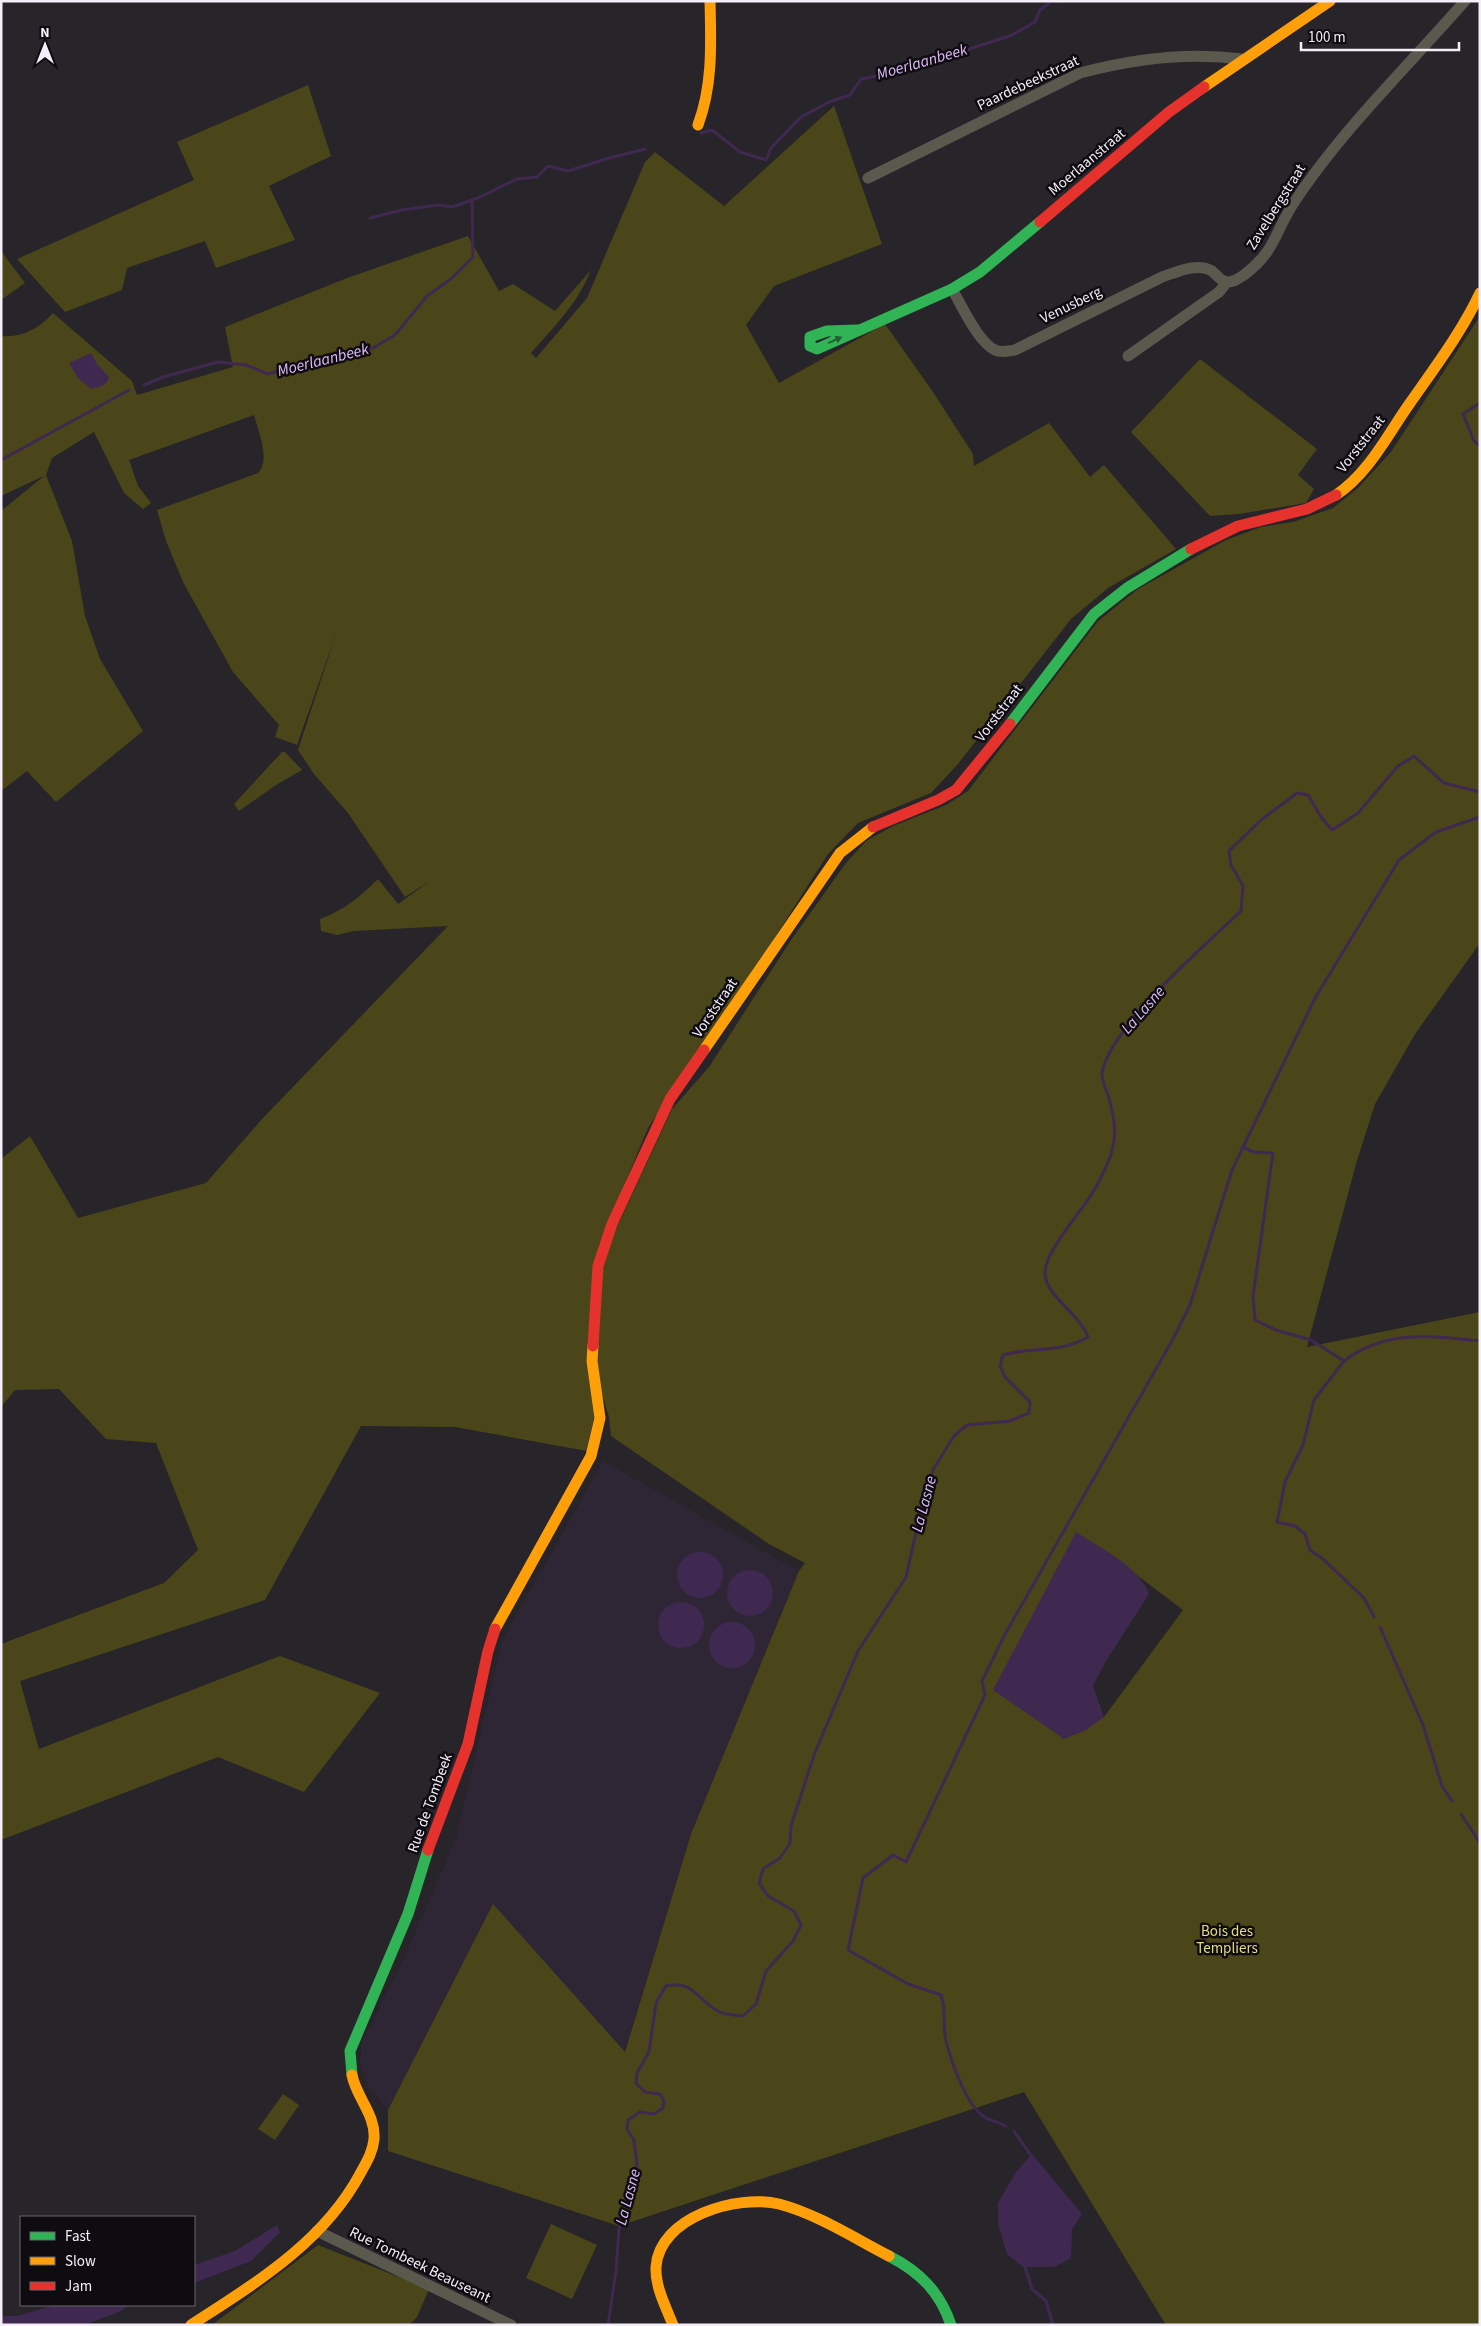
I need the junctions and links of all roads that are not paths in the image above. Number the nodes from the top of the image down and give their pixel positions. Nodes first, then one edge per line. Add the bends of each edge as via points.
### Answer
1 (710, 1) edge
2 (1330, 1) edge
3 (1465, 1) edge
4 (1242, 59) junction
5 (698, 125) dead end
6 (868, 178) dead end
7 (1227, 282) junction
8 (952, 289) junction
9 (1480, 293) edge
10 (857, 330) dead end
11 (1128, 356) dead end
12 (612, 1224) joint
13 (317, 2231) junction
14 (191, 2325) edge
15 (511, 2325) edge
16 (673, 2325) edge
17 (951, 2325) edge

1 - 5 street via 709,89 706,108
2 - 4 street, Moerlaanstraat
3 - 7 street, Zavelbergstraat via 1322,162 1294,203 1270,249 1234,282
4 - 6 street, Paardebeekstraat via 1209,55 1105,66 1080,72
4 - 8 street, Moerlaanstraat via 1169,112 980,272
7 - 8 street, Venusberg via 1206,268 1180,271 1015,350 1004,352 996,350 980,336
7 - 11 street, Zavelbergstraat via 1219,292
8 - 10 street, Moerlaanstraat
9 - 12 street, Vorststraat via 1448,349 1371,460 1344,489 1309,509 1246,523 1223,532 1133,582 1094,614 972,774 956,790 870,828 840,853 670,1099
12 - 13 street, Rue de Tombeek via 598,1266 595,1298 592,1361 600,1418 597,1437 591,1456 496,1629 488,1651 468,1744 432,1836 408,1914 350,2051 353,2081 372,2121 374,2139 369,2157 339,2205
13 - 14 street, Rue de Tombeek via 270,2273
13 - 15 street, Rue Tombeek Beauseant
16 - 17 street via 656,2274 658,2252 664,2240 671,2231 700,2215 730,2205 765,2202 802,2213 920,2275 935,2290

